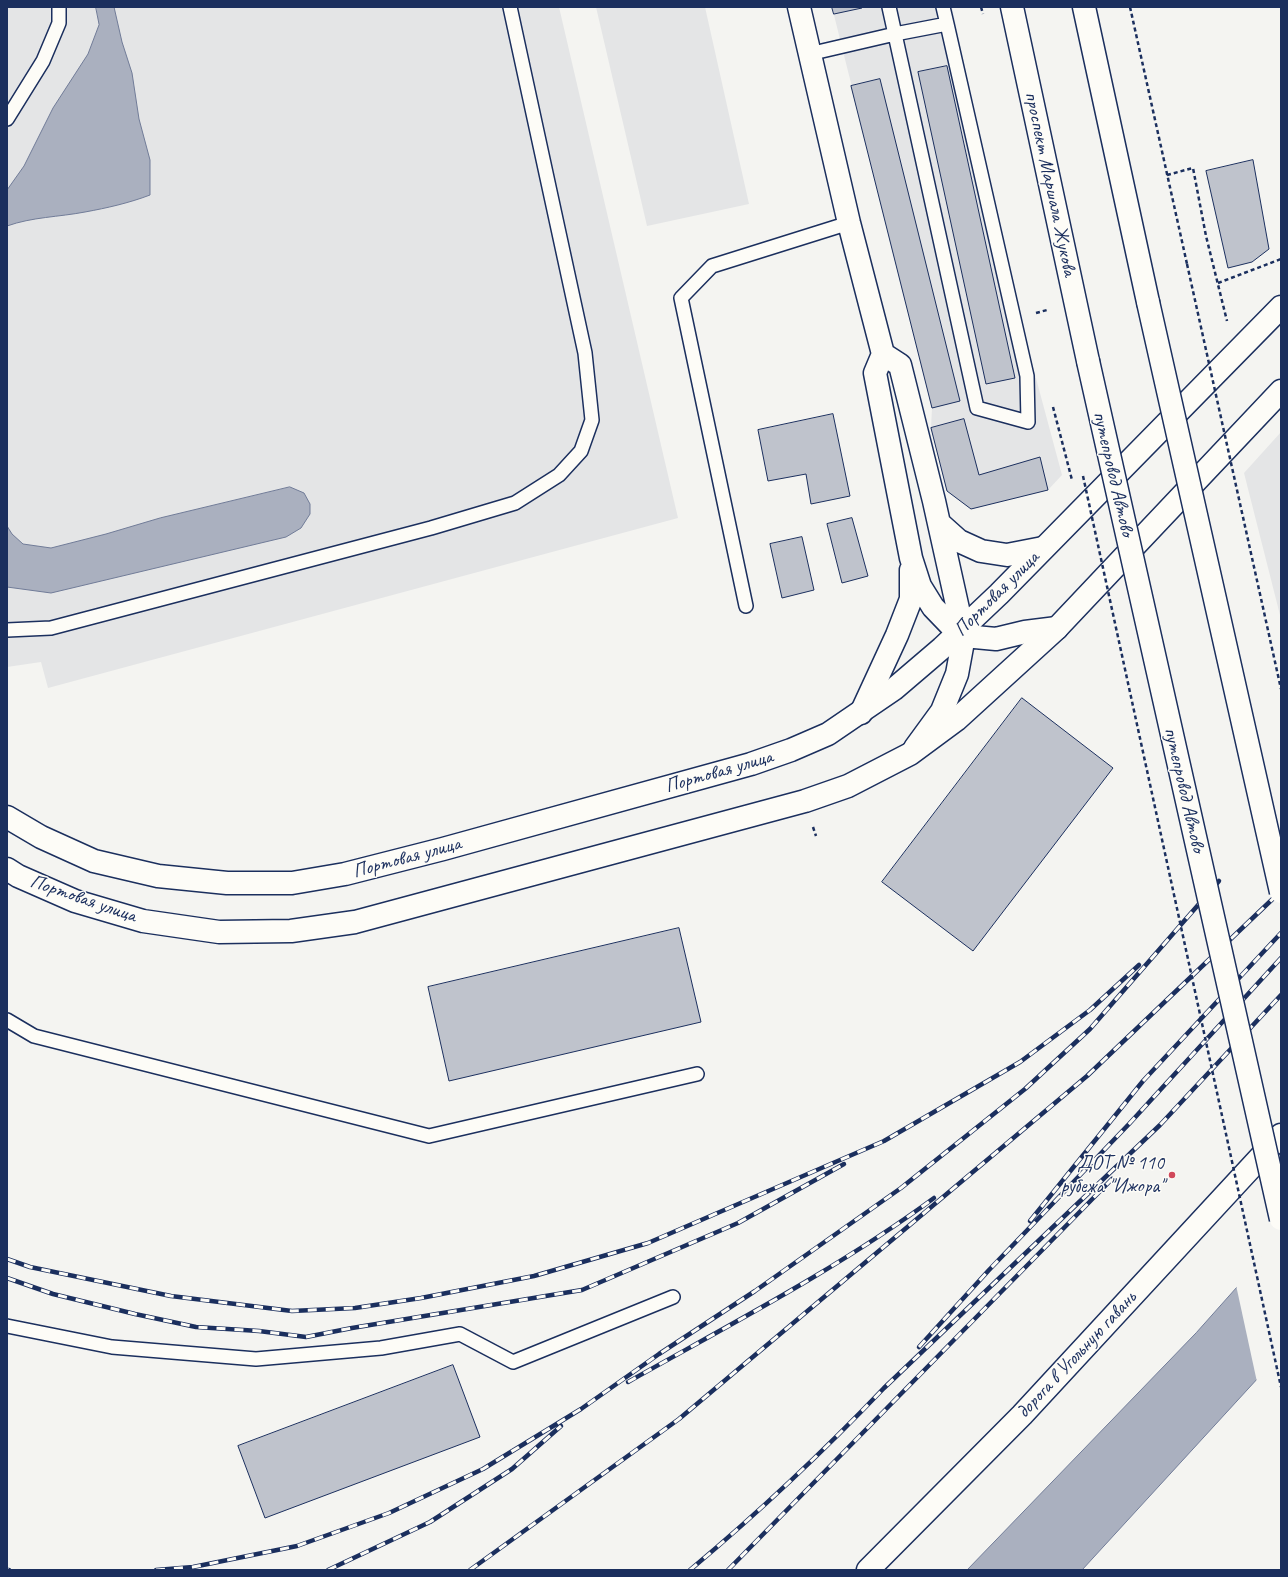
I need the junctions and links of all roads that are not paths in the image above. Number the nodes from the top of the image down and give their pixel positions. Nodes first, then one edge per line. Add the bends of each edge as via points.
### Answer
1 (59, 7) edge
2 (510, 7) edge
3 (799, 7) edge
4 (889, 7) edge
5 (943, 7) edge
6 (1012, 7) edge
7 (1084, 7) edge
8 (947, 24) junction
9 (895, 34) junction
10 (809, 54) junction
11 (7, 119) edge
12 (849, 223) junction
13 (1281, 307) edge
14 (883, 354) junction
15 (1088, 361) joint
16 (1281, 391) edge
17 (940, 524) junction
18 (1043, 548) junction
19 (912, 558) junction
20 (746, 606) dead end
21 (1057, 628) junction
22 (7, 630) edge
23 (962, 632) junction
24 (861, 713) junction
25 (910, 754) junction
26 (7, 817) edge
27 (7, 869) edge
28 (1281, 892) edge
29 (7, 1020) edge
30 (697, 1074) dead end
31 (1281, 1135) edge
32 (1281, 1219) edge
33 (672, 1297) dead end
34 (7, 1326) edge
35 (868, 1570) edge

1 - 11 lane via 59,23 43,61
2 - 22 lane via 585,353 592,420 581,450 559,475 515,503 431,528 51,628
3 - 10 street
4 - 9 lane
5 - 8 lane
6 - 15 street, проспект Маршала Жукова
7 - 28 street, bridge
8 - 9 lane
8 - 9 lane via 1027,376 1028,422 978,408
9 - 10 lane
10 - 12 street
12 - 14 street
12 - 20 lane via 712,266 681,298
13 - 18 street, Портовая улица
14 - 17 street via 900,366
14 - 19 street via 875,373
15 - 32 street, путепровод Автово, bridge
16 - 21 street, Портовая улица
17 - 18 street via 959,541 981,551 1007,555
17 - 23 street
18 - 23 street, Портовая улица
19 - 23 street via 920,586 932,607
19 - 24 street via 911,599
21 - 23 street via 996,639
21 - 25 street, Портовая улица via 956,720
23 - 24 street, Портовая улица
23 - 25 street via 957,674 942,711
24 - 26 street, Портовая улица via 828,734 751,764 443,849 345,874 292,883 228,883 150,875 94,861 41,837
25 - 27 street, Портовая улица via 848,786 805,801 355,922 291,931 219,932 143,920 75,901
29 - 30 lane via 34,1036 429,1136
31 - 35 street, дорога в Угольную гавань via 1022,1415
33 - 34 lane via 513,1362 460,1334 381,1348 256,1359 112,1347

